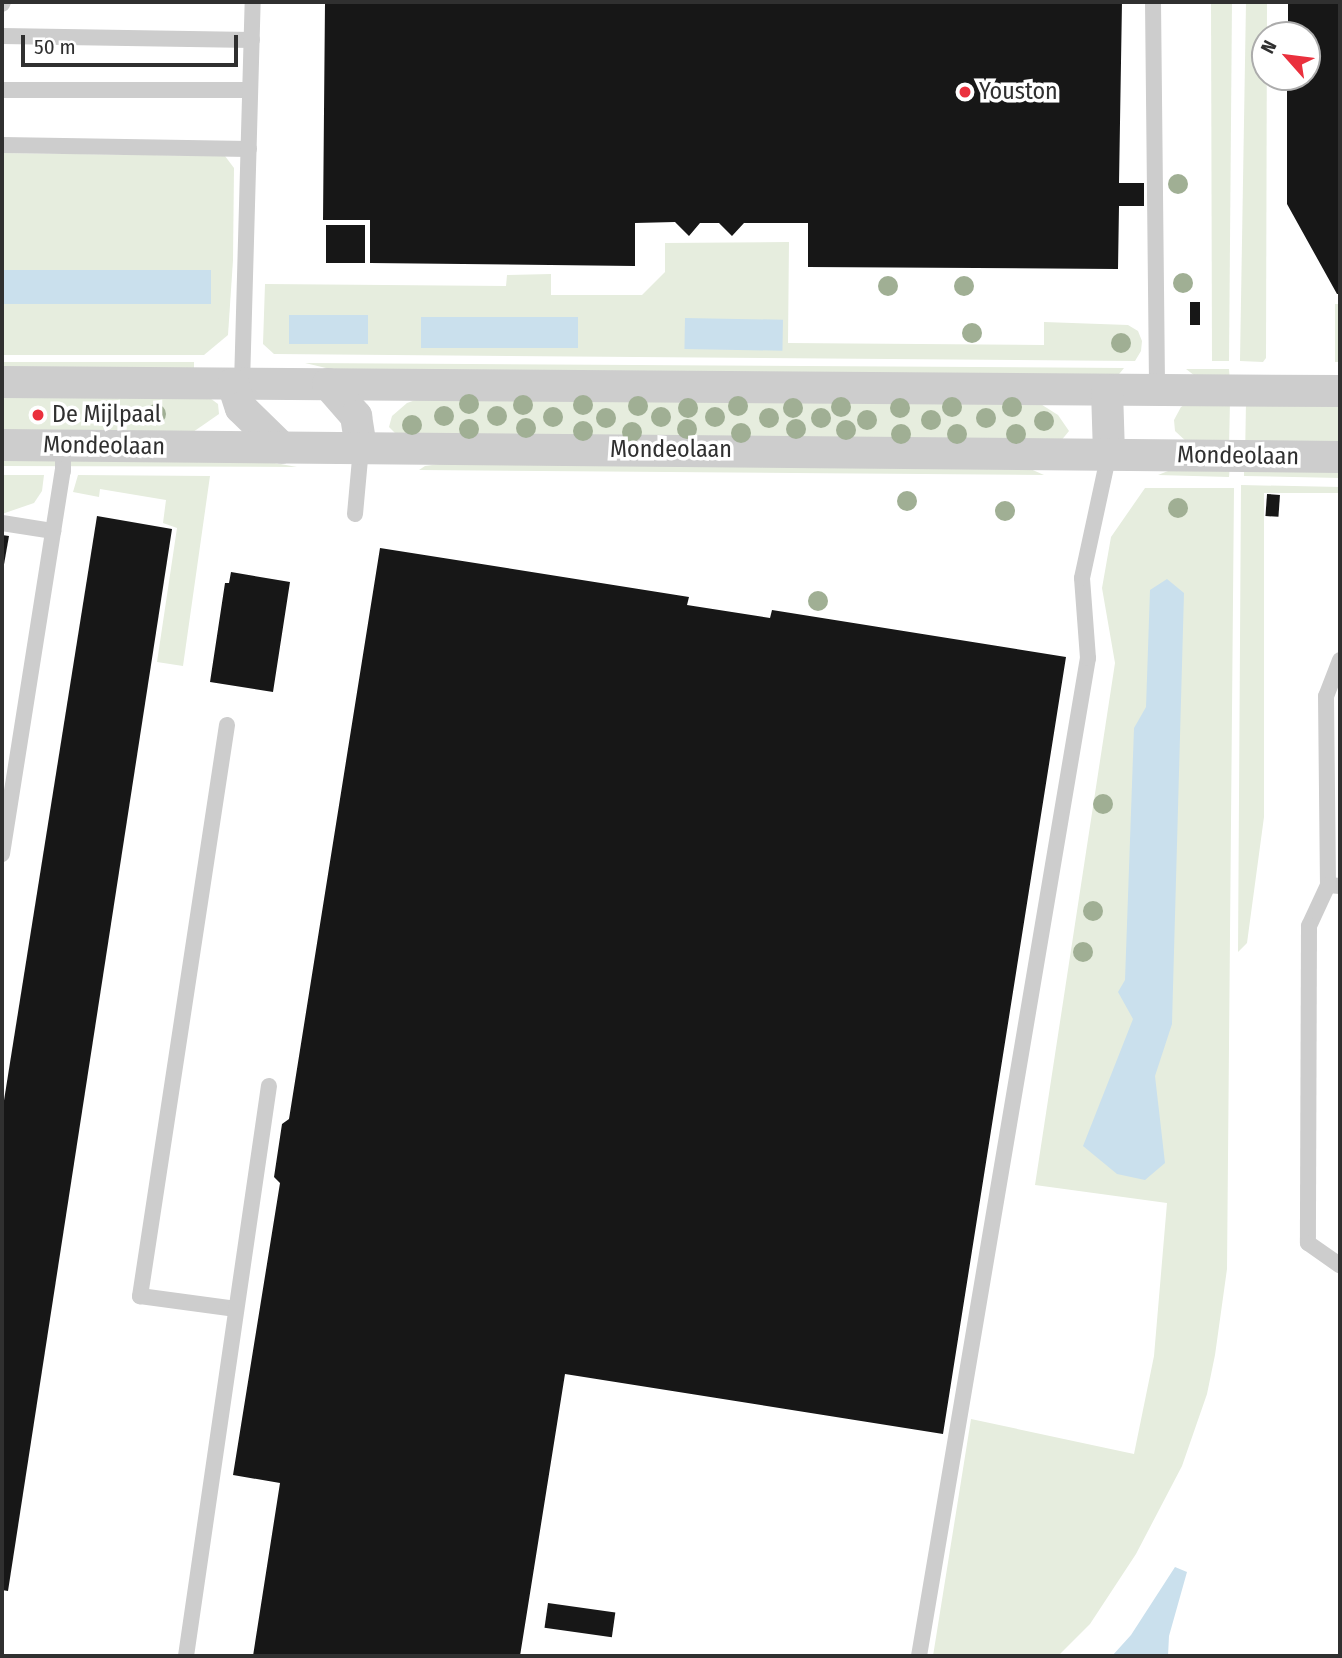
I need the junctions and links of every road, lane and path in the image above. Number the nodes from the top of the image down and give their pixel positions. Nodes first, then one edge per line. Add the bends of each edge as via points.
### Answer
1 (253, 2) edge
2 (1153, 2) edge
3 (2, 36) edge
4 (252, 40) junction
5 (2, 90) edge
6 (250, 90) junction
7 (2, 145) edge
8 (248, 149) junction
9 (2, 382) edge
10 (238, 384) junction
11 (328, 384) junction
12 (1107, 390) junction
13 (1157, 390) junction
14 (1340, 391) edge
15 (2, 445) edge
16 (63, 445) junction
17 (282, 448) junction
18 (361, 448) junction
19 (1109, 453) junction
20 (1340, 457) edge
21 (355, 514) dead end
22 (2, 523) edge
23 (53, 531) junction
24 (1340, 660) edge
25 (227, 725) dead end
26 (2, 854) edge
27 (1334, 886) edge
28 (269, 1086) dead end
29 (1340, 1265) edge
30 (236, 1309) junction
31 (186, 1656) edge
32 (919, 1656) edge

1 - 4 lane
2 - 13 lane
3 - 4 lane
4 - 6 lane
5 - 6 lane
6 - 8 lane
7 - 8 lane
8 - 10 lane
9 - 10 street
10 - 11 street
10 - 17 street via 241,408
11 - 12 street
11 - 18 street via 356,416
12 - 13 street
12 - 19 street
13 - 14 street
15 - 16 street, Mondeolaan
16 - 17 street, Mondeolaan
16 - 23 lane
17 - 18 street, Mondeolaan
18 - 19 street, Mondeolaan
18 - 21 lane
19 - 20 street, Mondeolaan
19 - 32 lane via 1082,578 1088,658
22 - 23 lane
23 - 26 lane
24 - 27 lane via 1326,696
25 - 30 lane via 140,1296
27 - 29 lane via 1309,926 1308,1243
28 - 30 lane
30 - 31 lane

